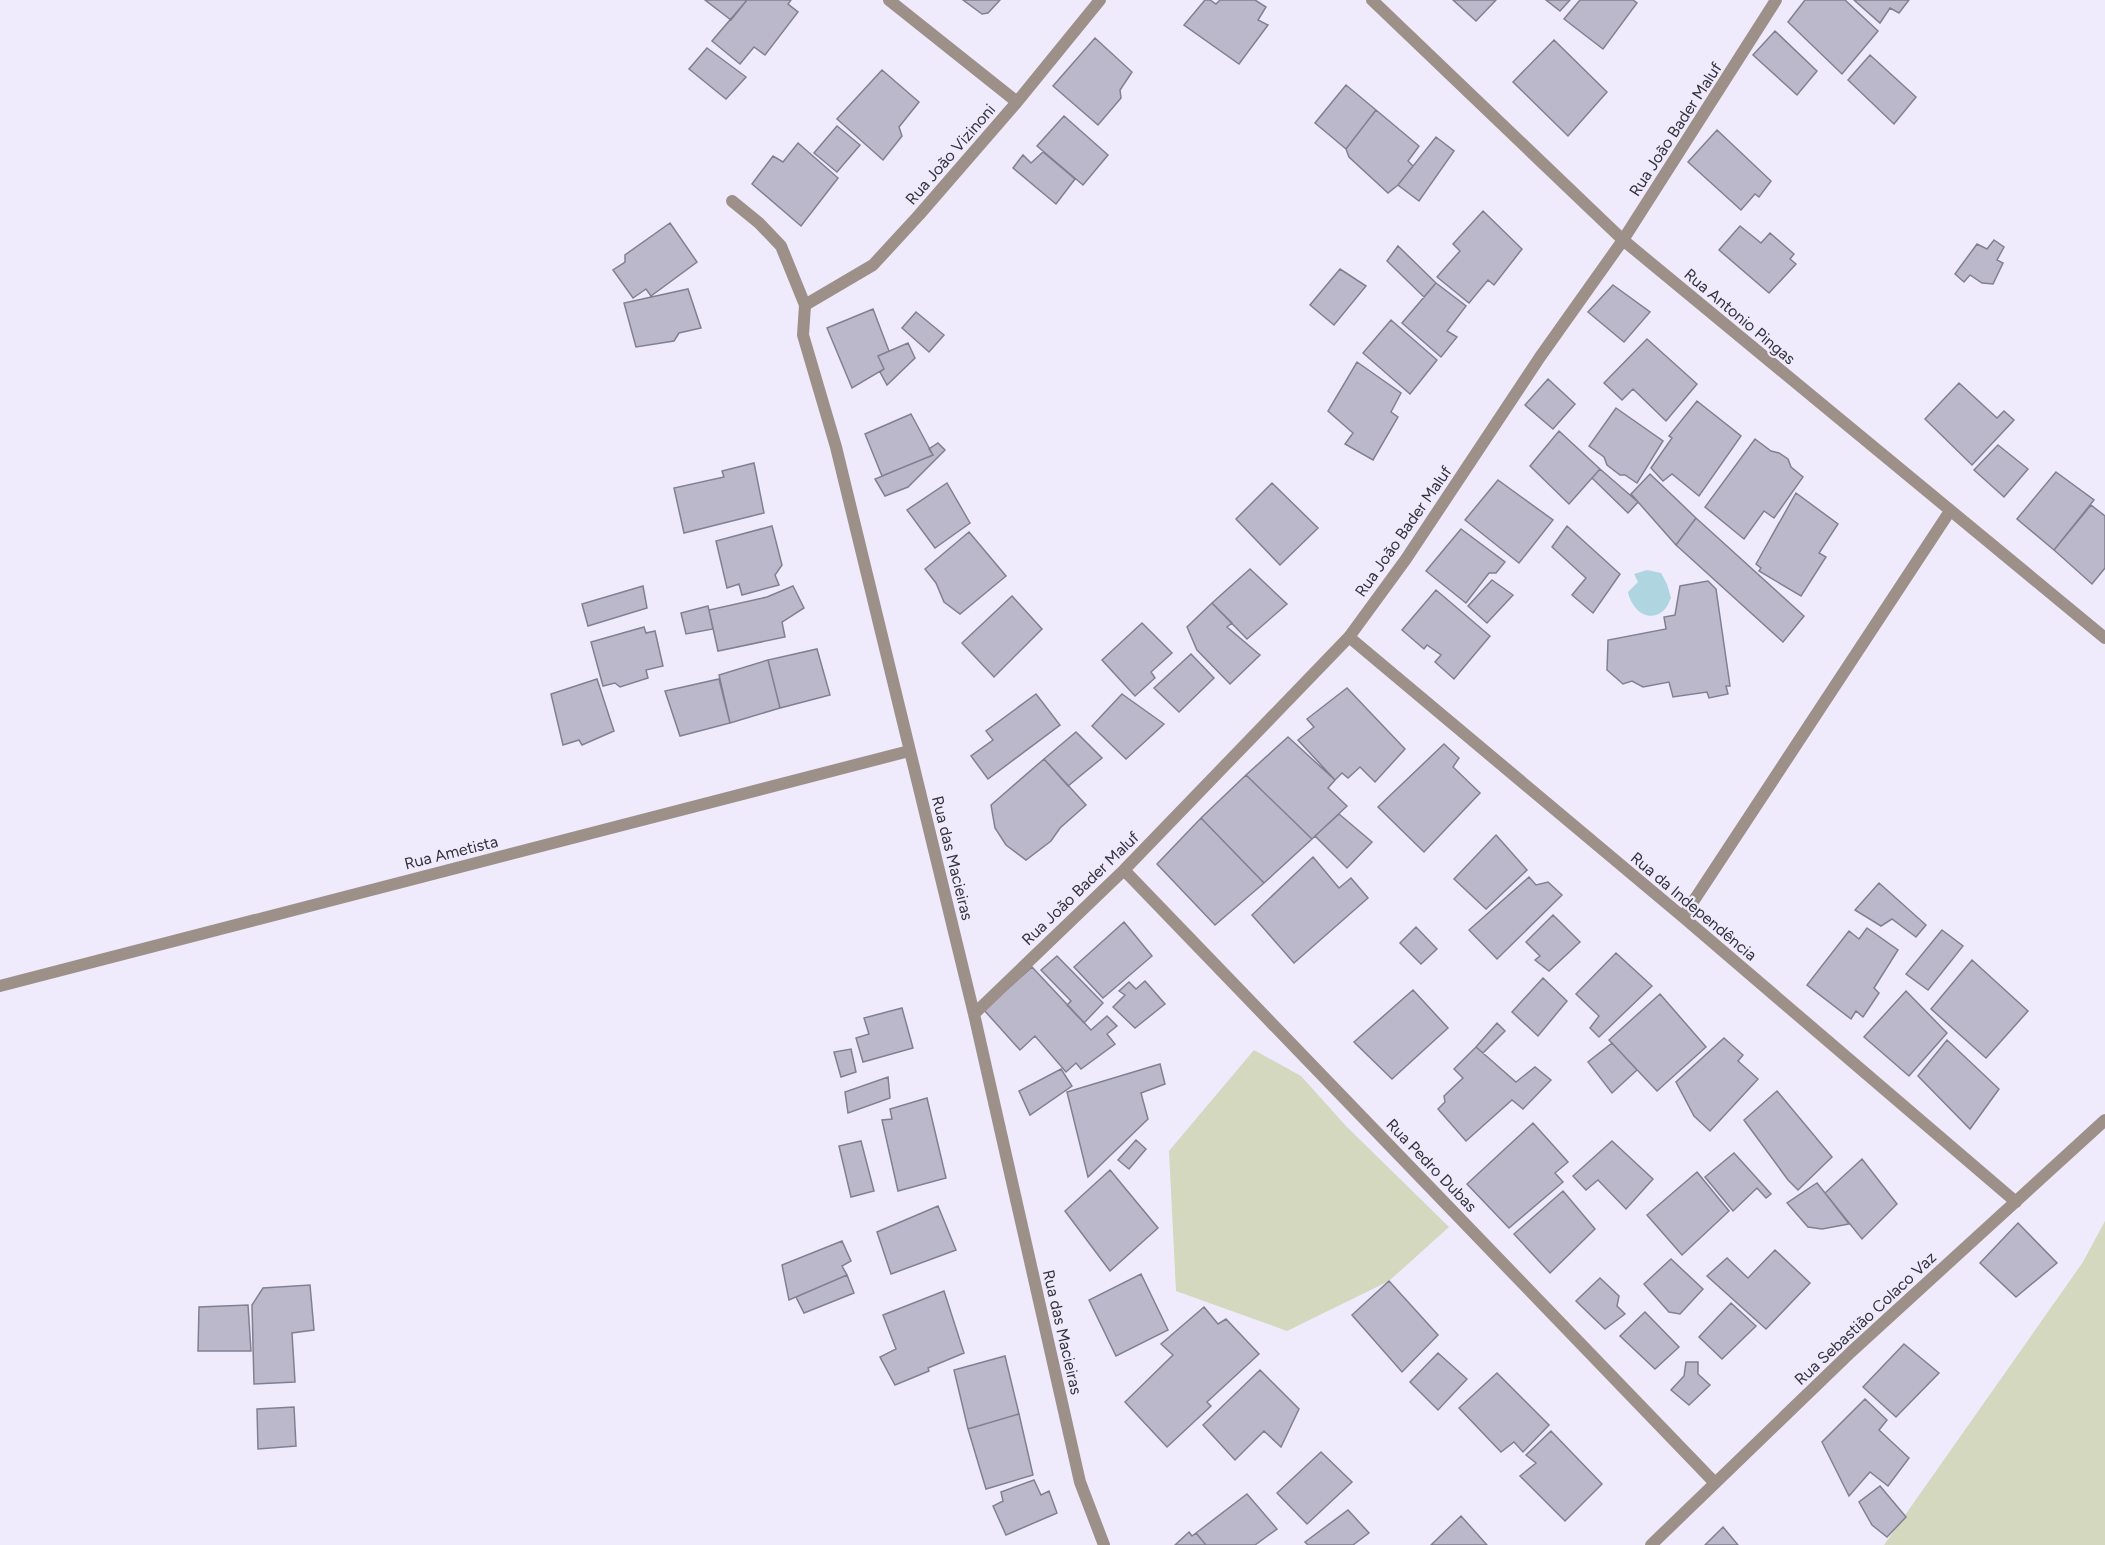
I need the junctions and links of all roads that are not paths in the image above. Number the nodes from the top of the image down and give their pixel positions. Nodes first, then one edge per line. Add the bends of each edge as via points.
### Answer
1 (889, 0) edge
2 (1100, 0) edge
3 (1372, 0) edge
4 (1776, 0) edge
5 (1017, 102) junction
6 (732, 201) dead end
7 (1623, 240) junction
8 (805, 305) junction
9 (1950, 511) junction
10 (1349, 637) junction
11 (2105, 638) edge
12 (909, 752) junction
13 (1124, 870) junction
14 (1683, 917) junction
15 (0, 986) edge
16 (974, 1014) junction
17 (2105, 1120) edge
18 (2016, 1202) junction
19 (1715, 1483) junction
20 (1104, 1545) edge
21 (1651, 1545) edge

1 - 5 street
2 - 5 street, Rua João Vizinoni
3 - 7 street, Rua Antonio Pingas
4 - 7 street, Rua João Bader Maluf
5 - 8 street, Rua João Vizinoni via 873,265
6 - 8 street, Rua das Macieiras via 781,246
7 - 9 street, Rua Antonio Pingas
7 - 10 street, Rua João Bader Maluf
8 - 12 street, Rua das Macieiras via 803,335 836,447
9 - 11 street, Rua Antonio Pingas
9 - 14 street
10 - 13 street, Rua João Bader Maluf
10 - 14 street, Rua da Independência
12 - 15 street, Rua Ametista
12 - 16 street, Rua das Macieiras
13 - 16 street, Rua João Bader Maluf
13 - 19 street, Rua Pedro Dubas
14 - 18 street, Rua da Independência
16 - 20 street, Rua das Macieiras via 1080,1482
17 - 18 street, Rua Sebastião Colaco Vaz
18 - 19 street, Rua Sebastião Colaco Vaz
19 - 21 street, Rua Sebastião Colaco Vaz

